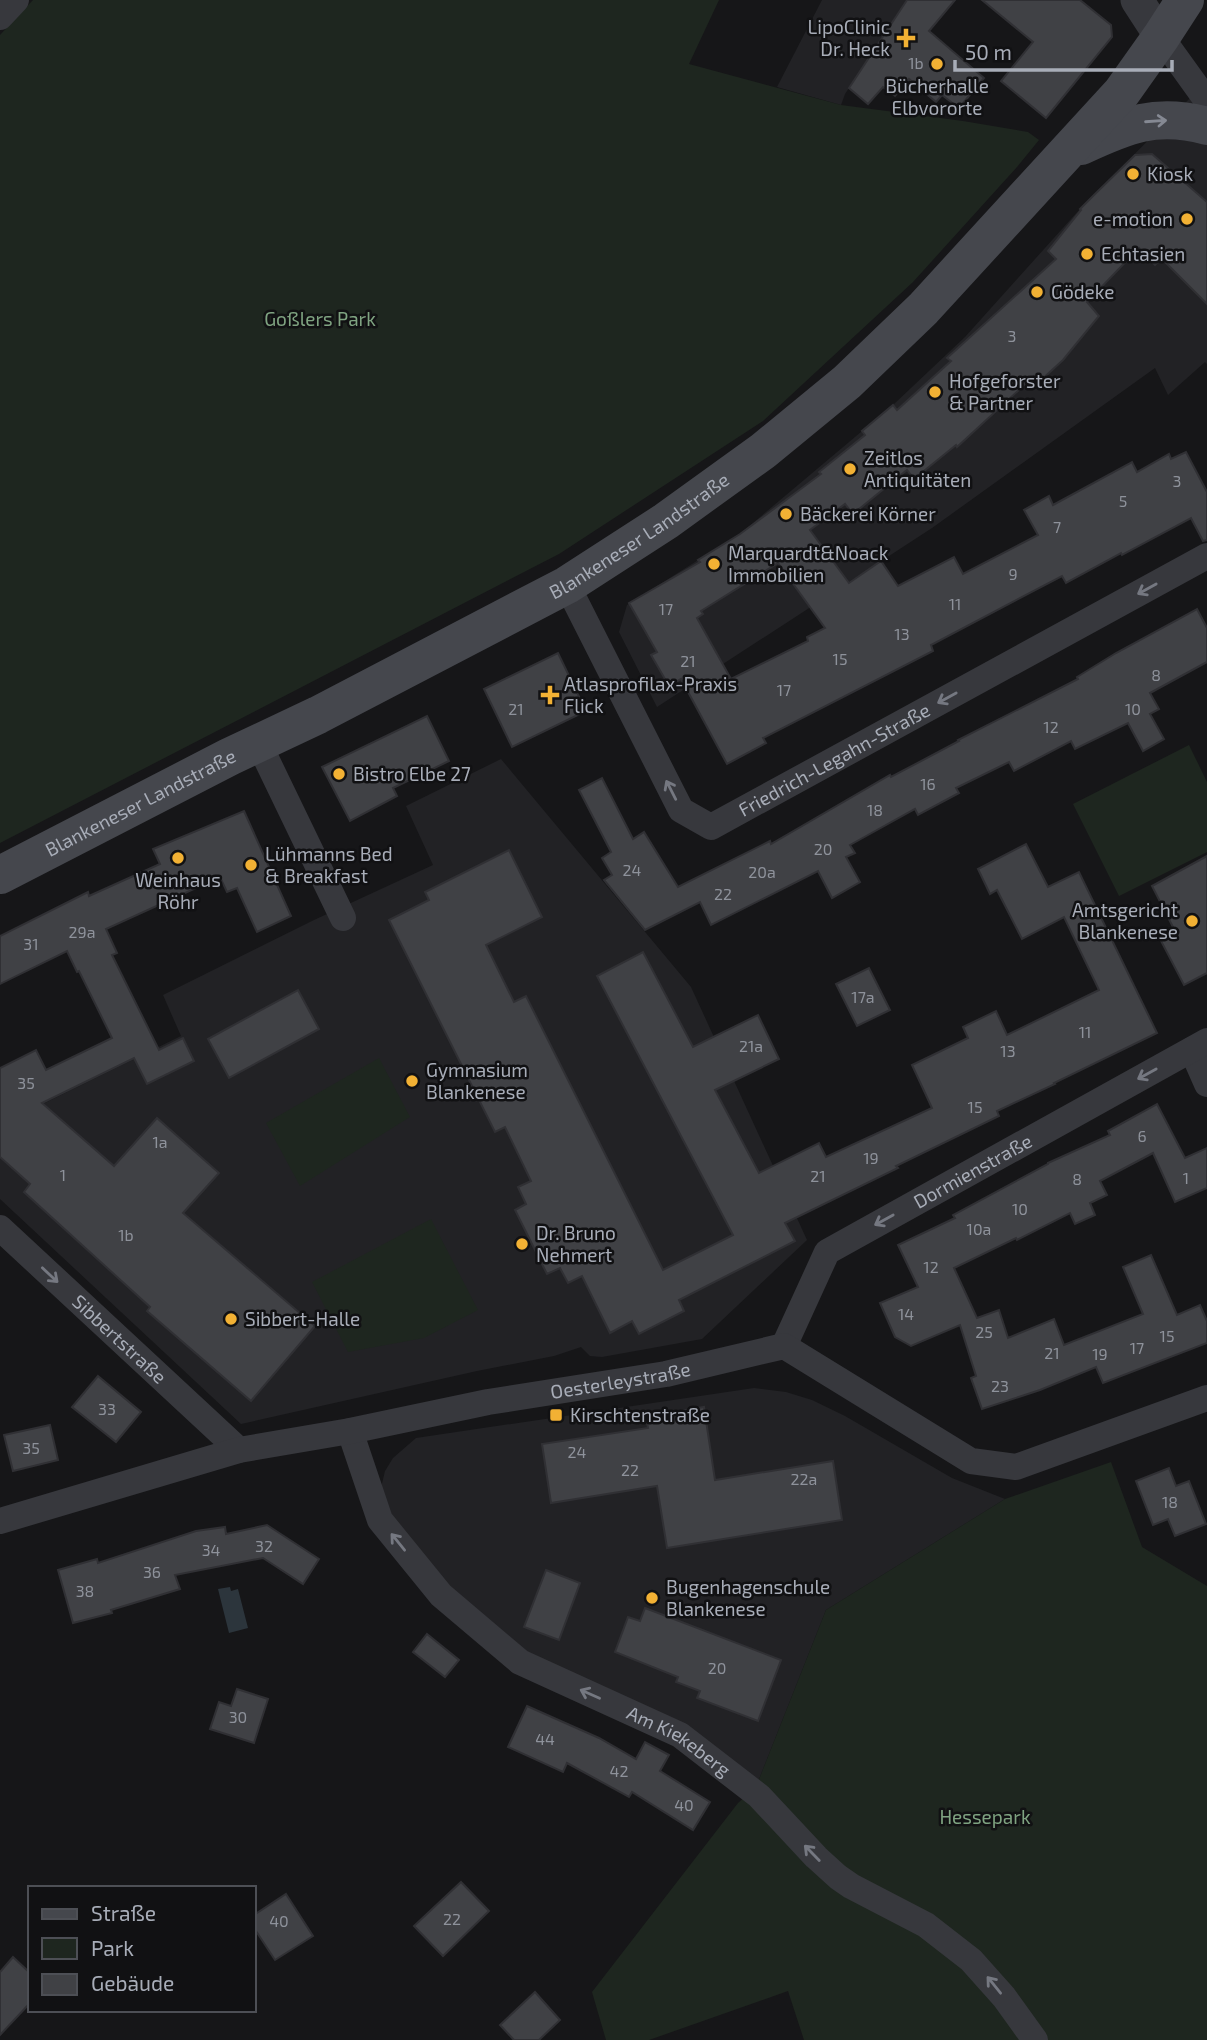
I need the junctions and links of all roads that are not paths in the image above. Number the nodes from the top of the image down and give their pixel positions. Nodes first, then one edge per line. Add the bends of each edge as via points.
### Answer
1 (16, 0) edge
2 (1137, 0) edge
3 (1185, 0) edge
4 (0, 17) edge
5 (1161, 37) junction
6 (1207, 101) edge
7 (1207, 126) edge
8 (1069, 151) junction
9 (1207, 556) edge
10 (566, 585) junction
11 (259, 744) junction
12 (0, 875) edge
13 (344, 918) dead end
14 (1199, 1046) edge
15 (1207, 1084) edge
16 (0, 1228) edge
17 (784, 1346) junction
18 (1207, 1398) edge
19 (350, 1431) junction
20 (239, 1450) junction
21 (0, 1521) edge
22 (1035, 2040) edge

1 - 4 street
2 - 5 street
3 - 5 main road, Blankeneser Landstraße
5 - 6 street
5 - 8 main road, Blankeneser Landstraße via 1122,92
8 -> 7 main road via 1134,123 1176,120
8 - 10 main road, Blankeneser Landstraße via 923,309 847,382 763,451
9 -> 10 street, Friedrich-Legahn-Straße via 711,827 681,810
10 - 11 main road, Blankeneser Landstraße
11 - 12 main road, Blankeneser Landstraße
11 - 13 street
14 - 15 street
14 -> 17 street, Dormienstraße via 827,1252
16 -> 20 street, Sibbertstraße
17 - 18 street via 971,1461 1016,1467
17 - 19 street, Oesterleystraße via 666,1374 488,1402
19 - 20 street, Oesterleystraße
22 -> 19 street, Am Kiekeberg via 971,1960 926,1925 838,1877 759,1796 680,1735 520,1662 441,1595 380,1520
20 - 21 street, Oesterleystraße

